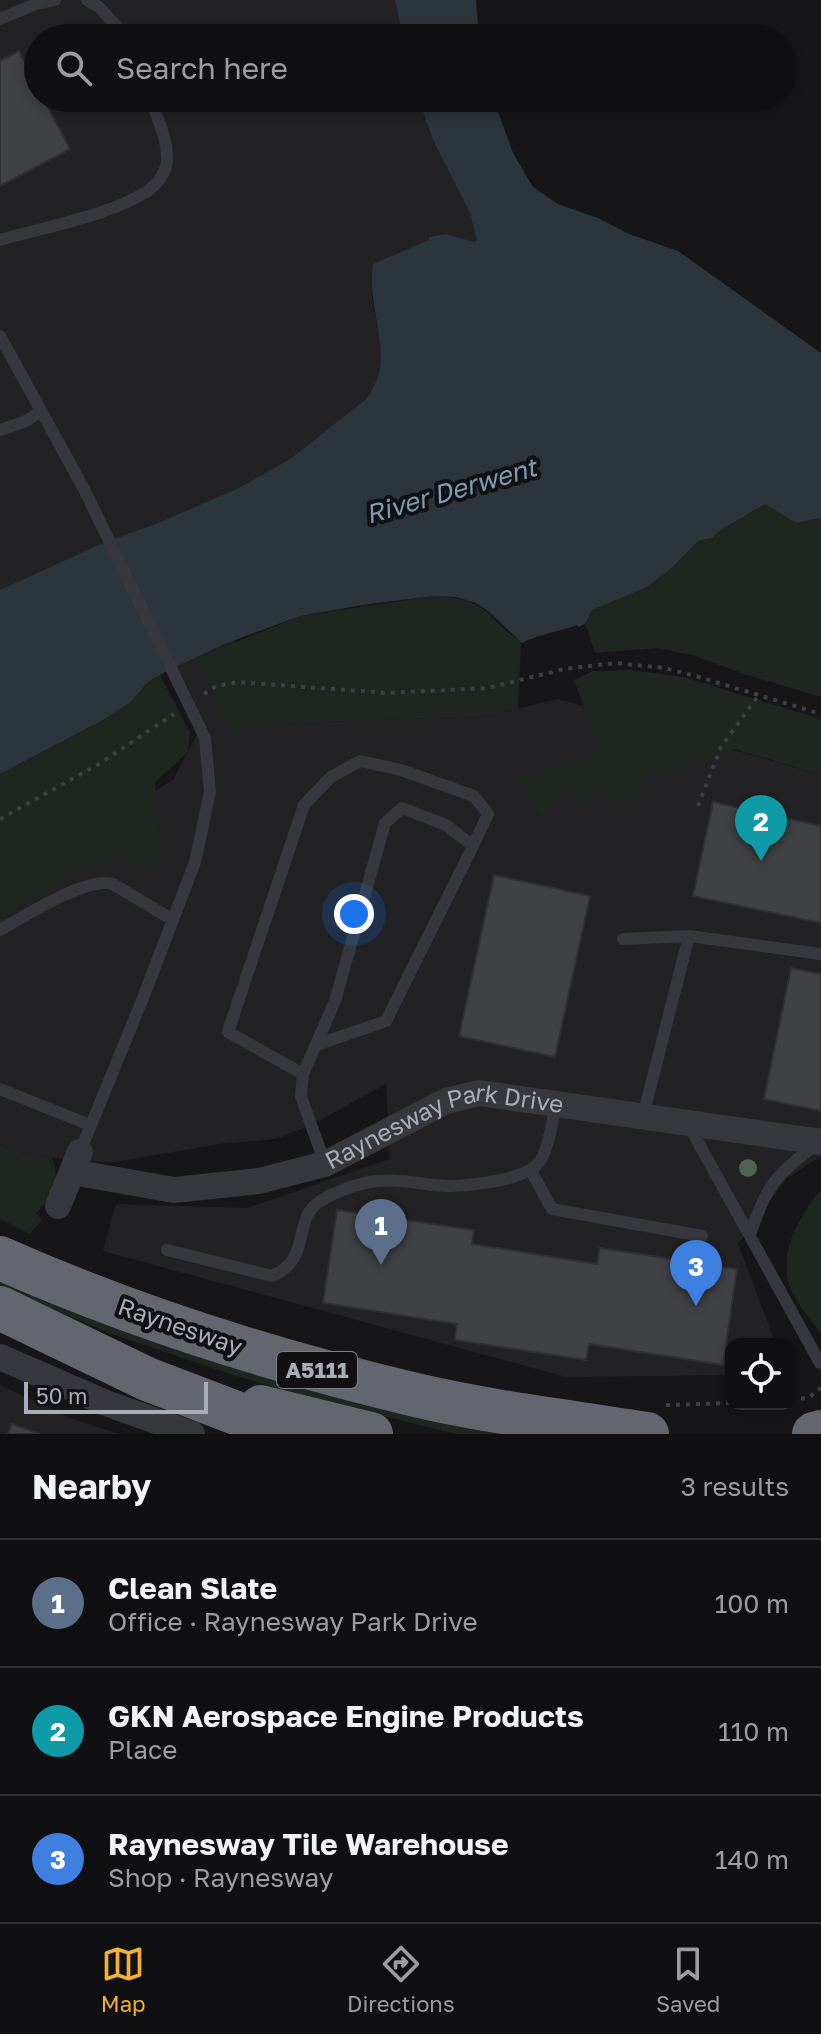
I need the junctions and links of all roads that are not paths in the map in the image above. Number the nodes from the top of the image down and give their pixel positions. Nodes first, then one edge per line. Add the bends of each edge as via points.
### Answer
1 (55, 0) edge
2 (87, 0) edge
3 (0, 19) edge
4 (114, 24) edge
5 (155, 112) edge
6 (0, 240) edge
7 (0, 336) edge
8 (41, 411) junction
9 (0, 430) edge
10 (473, 846) junction
11 (173, 920) junction
12 (0, 930) edge
13 (689, 936) junction
14 (623, 939) dead end
15 (821, 954) edge
16 (316, 1045) junction
17 (303, 1074) junction
18 (0, 1089) edge
19 (556, 1104) junction
20 (643, 1116) junction
21 (687, 1122) junction
22 (90, 1125) junction
23 (821, 1142) edge
24 (76, 1162) junction
25 (325, 1164) junction
26 (531, 1171) junction
27 (58, 1206) dead end
28 (750, 1235) junction
29 (702, 1236) dead end
30 (167, 1250) dead end
31 (0, 1258) edge
32 (0, 1308) edge
33 (0, 1357) edge
34 (820, 1363) edge
35 (147, 1379) junction
36 (821, 1432) edge
37 (192, 1434) edge
38 (291, 1434) edge
39 (371, 1434) edge
40 (647, 1434) edge
41 (814, 1434) edge

1 - 3 lane
2 - 4 lane
5 - 6 lane via 168,159 147,192 112,208
7 - 8 lane
8 - 9 lane
8 - 11 lane, bridge via 205,738 210,792 195,862
10 - 16 lane via 386,1021
10 - 16 lane via 446,825 402,808 385,823 335,1001
10 - 17 lane via 488,814 474,796 401,770 360,761 331,777 304,805 228,1032
11 - 12 lane via 102,880
11 - 22 lane
13 - 14 lane
13 - 15 lane
13 - 20 lane
16 - 17 lane
17 - 25 lane via 301,1096
18 - 22 lane
19 - 20 street, Raynesway Park Drive
19 - 25 street, Raynesway Park Drive via 479,1093 446,1101
19 - 26 lane via 542,1159
20 - 21 street, Raynesway Park Drive
21 - 23 street, Raynesway Park Drive
21 - 28 lane
22 - 24 lane
23 - 28 lane via 783,1169 761,1201
24 - 25 street, Raynesway Park Drive via 174,1190 259,1181
24 - 27 street
26 - 29 lane via 552,1209
26 - 30 lane via 453,1186 378,1181 347,1189 317,1202 295,1258 287,1270 272,1276
28 - 34 lane
31 - 40 highway, Raynesway / A5111 via 171,1326 267,1357 423,1397
32 - 35 highway
33 - 37 street
35 - 38 highway
35 - 39 highway
36 - 41 highway

